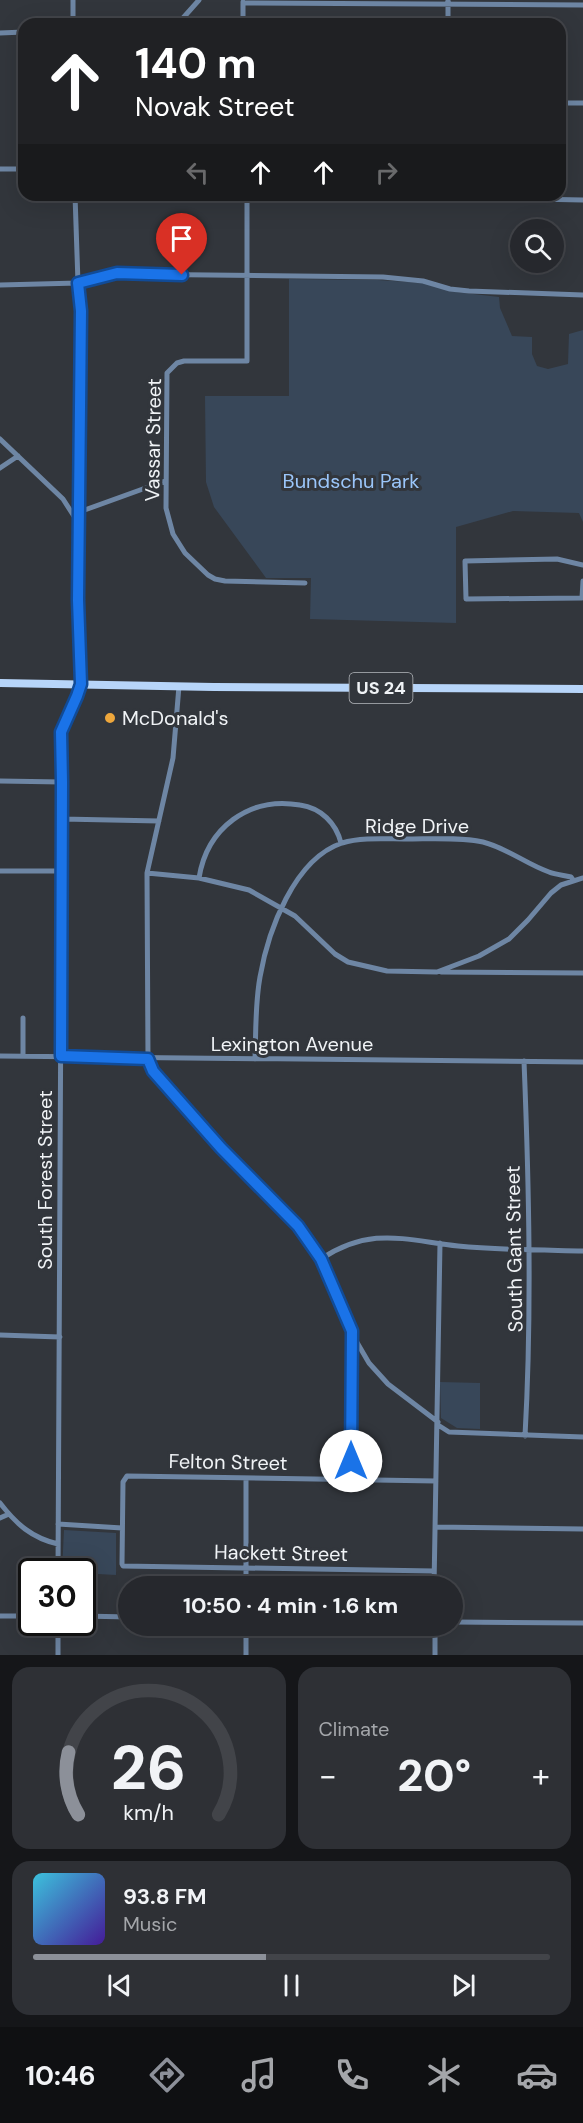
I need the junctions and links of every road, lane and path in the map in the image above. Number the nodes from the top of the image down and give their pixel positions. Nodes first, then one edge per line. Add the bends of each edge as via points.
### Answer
1 (73, 0) edge
2 (199, 0) edge
3 (243, 1) edge
4 (448, 2) edge
5 (583, 5) edge
6 (73, 18) edge
7 (183, 18) dead end
8 (243, 18) edge
9 (448, 18) edge
10 (18, 32) edge
11 (0, 33) edge
12 (566, 103) edge
13 (583, 103) edge
14 (0, 169) edge
15 (18, 169) edge
16 (566, 200) edge
17 (583, 200) edge
18 (75, 201) edge
19 (247, 201) edge
20 (247, 276) junction
21 (78, 283) junction
22 (0, 285) edge
23 (583, 295) edge
24 (0, 439) edge
25 (18, 456) junction
26 (0, 468) edge
27 (165, 481) junction
28 (79, 512) junction
29 (79, 524) junction
30 (583, 565) edge
31 (583, 581) edge
32 (305, 583) dead end
33 (0, 683) edge
34 (81, 684) junction
35 (179, 686) junction
36 (583, 689) edge
37 (0, 781) edge
38 (62, 782) junction
39 (62, 819) junction
40 (159, 821) junction
41 (341, 843) junction
42 (0, 871) edge
43 (62, 871) junction
44 (147, 873) junction
45 (199, 878) junction
46 (583, 878) edge
47 (573, 880) junction
48 (282, 908) junction
49 (437, 972) junction
50 (583, 974) edge
51 (23, 1018) dead end
52 (0, 1056) edge
53 (23, 1056) junction
54 (61, 1056) junction
55 (148, 1059) junction
56 (255, 1059) junction
57 (525, 1061) junction
58 (583, 1062) edge
59 (440, 1243) junction
60 (530, 1250) junction
61 (583, 1251) edge
62 (321, 1259) junction
63 (352, 1331) junction
64 (0, 1335) edge
65 (60, 1336) junction
66 (438, 1423) junction
67 (525, 1436) junction
68 (583, 1437) edge
69 (246, 1478) junction
70 (350, 1478) junction
71 (436, 1481) junction
72 (0, 1503) edge
73 (9, 1514) junction
74 (0, 1518) edge
75 (58, 1524) junction
76 (435, 1527) junction
77 (122, 1528) junction
78 (583, 1529) edge
79 (58, 1544) junction
80 (58, 1558) edge
81 (247, 1567) junction
82 (434, 1570) junction
83 (247, 1576) edge
84 (434, 1576) edge
85 (0, 1616) edge
86 (18, 1616) edge
87 (96, 1616) edge
88 (118, 1617) edge
89 (463, 1622) edge
90 (583, 1623) edge
91 (58, 1636) edge
92 (246, 1636) edge
93 (435, 1636) edge
94 (58, 1655) edge
95 (246, 1655) edge
96 (435, 1655) edge

1 - 6 street
2 - 7 street
3 - 4 street
3 - 8 street
4 - 5 street
4 - 9 street
10 - 11 street
12 - 13 street
14 - 15 street
16 - 17 street
18 - 21 street
19 - 20 street
20 - 21 street via 117,273
20 - 23 street via 383,277 469,291
20 - 27 street, Vassar Street via 248,361 184,361 167,373
21 - 22 street
21 - 28 street
24 - 25 street
25 - 26 street
25 - 29 street via 63,499
27 - 28 street
27 - 32 street, Vassar Street via 166,508 173,534 185,554 208,575 225,581
28 - 29 street
29 - 34 street
30 - 31 street via 557,559 465,561 466,599 582,598
33 - 34 main road, US 24
34 - 35 main road, US 24
34 - 38 street, South Forest Street via 62,730
35 - 36 main road, US 24
35 - 40 street via 173,758
37 - 38 street
38 - 39 street, South Forest Street
39 - 40 street
39 - 43 street, South Forest Street
40 - 44 street
41 - 45 street via 333,825 317,810 290,803 261,805 240,815 219,834 206,852
41 - 47 street, Ridge Drive via 437,838 481,842
41 - 48 street, Ridge Drive via 303,871
42 - 43 street
43 - 54 street, South Forest Street
44 - 45 street
44 - 55 street
45 - 48 street via 249,890
46 - 47 street
47 - 49 street via 551,893 508,939 479,956
48 - 49 street via 348,962 387,971
48 - 56 street, Ridge Drive via 260,977
49 - 50 street
51 - 53 street
52 - 53 street, Lexington Avenue
53 - 54 street, Lexington Avenue
54 - 55 street, Lexington Avenue
54 - 65 street, South Forest Street
55 - 56 street, Lexington Avenue
55 - 62 street via 153,1071 221,1148 298,1226
56 - 57 street, Lexington Avenue
57 - 58 street, Lexington Avenue
57 - 60 street, South Gant Street
59 - 60 street
59 - 62 street via 377,1238 338,1248
59 - 66 street
60 - 61 street
60 - 67 street, South Gant Street
62 - 63 street
63 - 66 street via 369,1363 388,1384
63 - 70 street
64 - 65 street
65 - 75 street, South Forest Street
66 - 67 street via 449,1432
66 - 71 street
67 - 68 street
69 - 70 street, Felton Street
69 - 77 street, Felton Street via 127,1476 123,1482
69 - 81 street
70 - 71 street, Felton Street
71 - 76 street
72 - 73 street
73 - 74 street
73 - 79 street via 34,1536
75 - 77 street
75 - 79 street, South Forest Street
76 - 78 street
76 - 82 street
77 - 81 street, Hackett Street via 122,1564 127,1566
79 - 80 street, South Forest Street
81 - 82 street, Hackett Street
81 - 83 street
82 - 84 street
85 - 86 street
87 - 88 street
89 - 90 street
91 - 94 street
92 - 95 street
93 - 96 street

